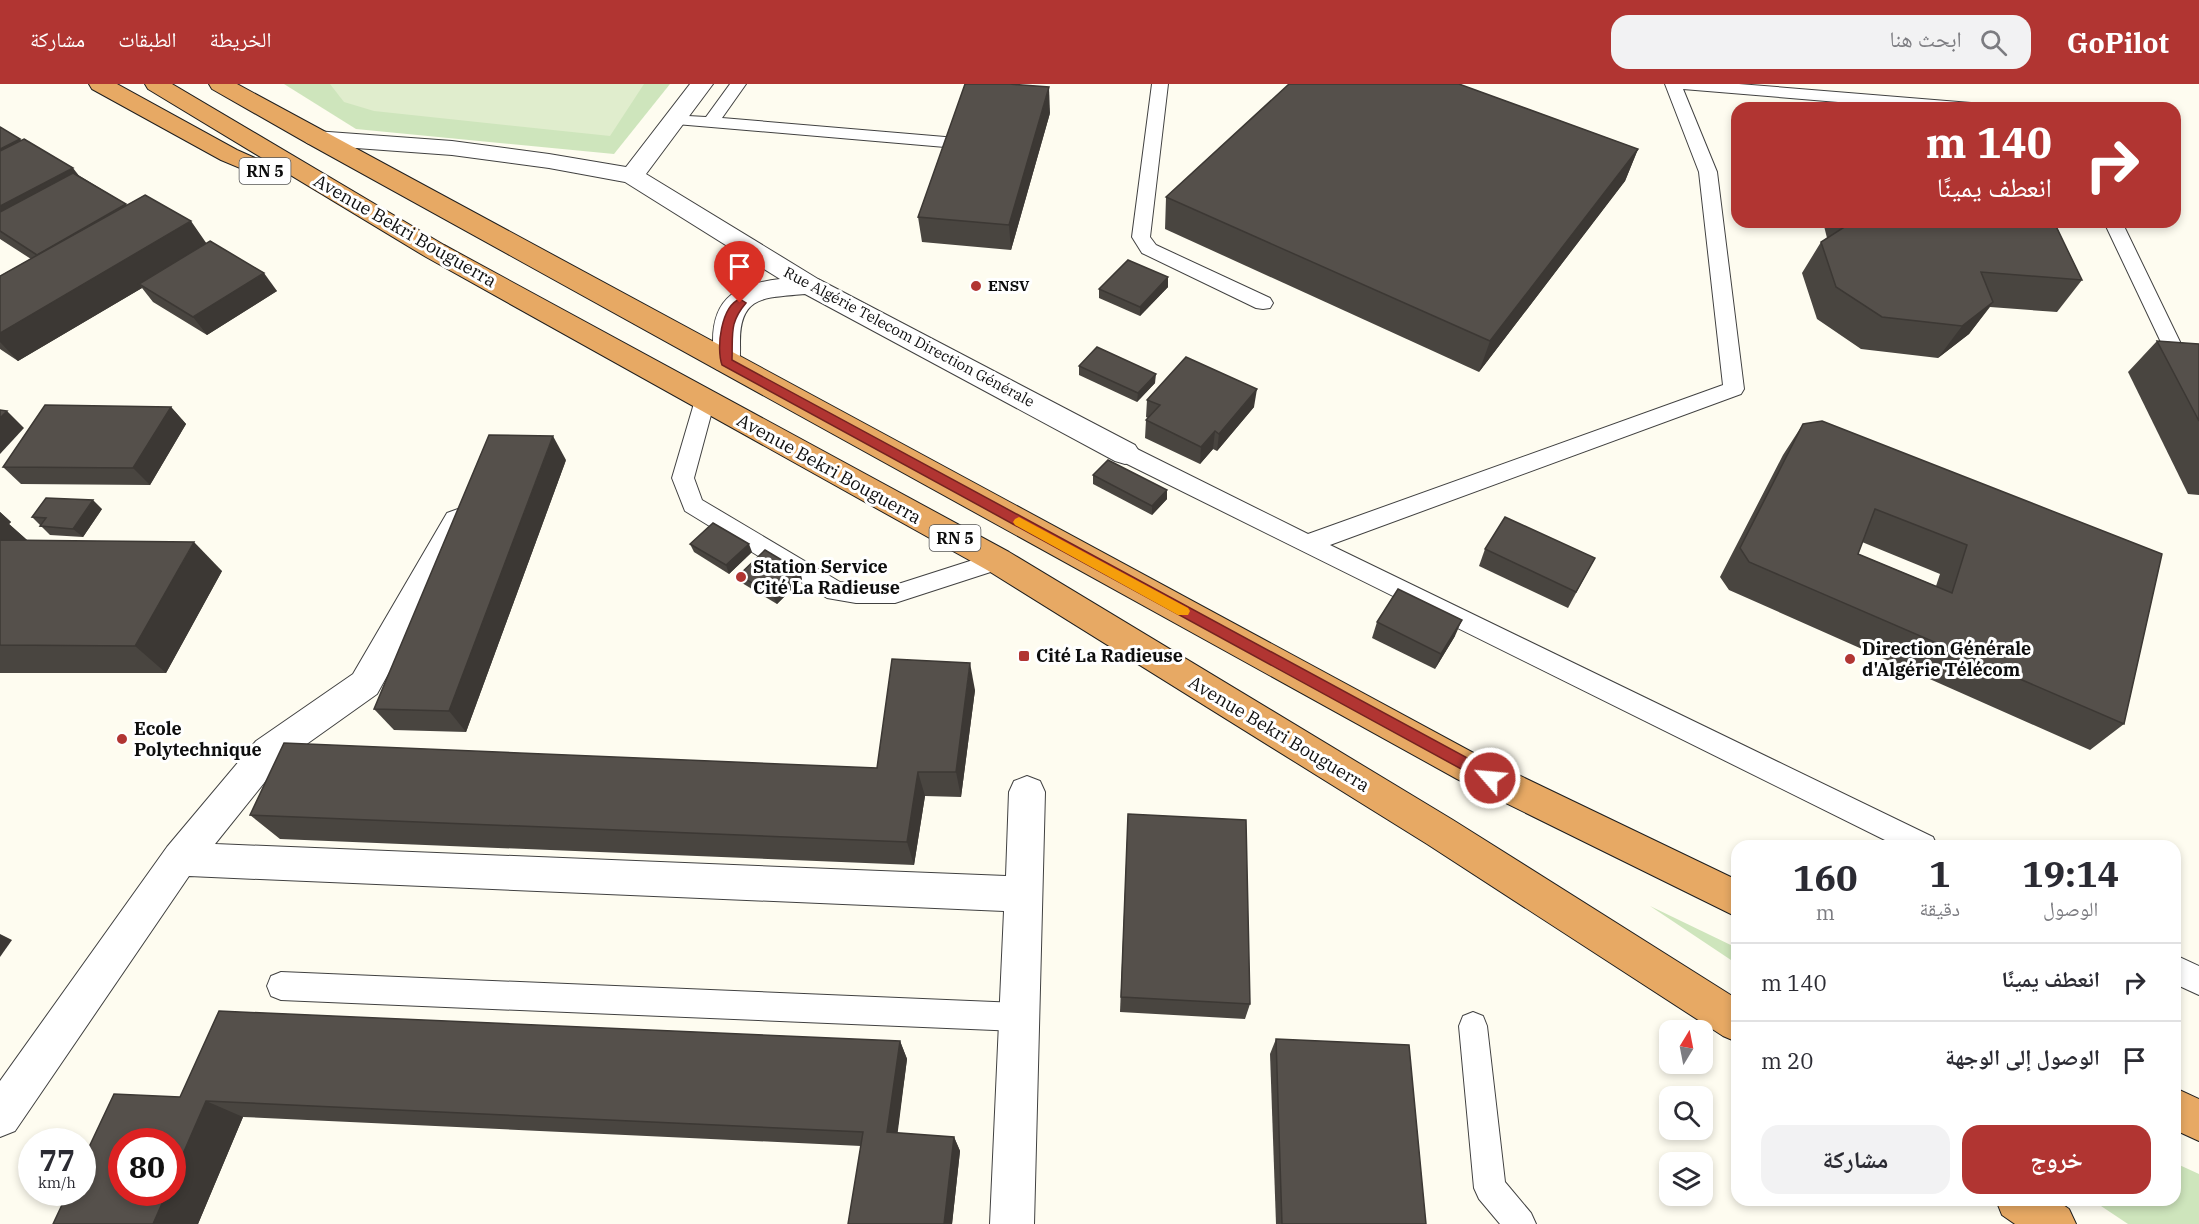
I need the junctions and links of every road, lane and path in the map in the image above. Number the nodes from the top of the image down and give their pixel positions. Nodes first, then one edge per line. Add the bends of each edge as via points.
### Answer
1 (100, 84) edge
2 (156, 84) edge
3 (220, 84) edge
4 (702, 84) edge
5 (738, 84) edge
6 (1160, 84) edge
7 (1673, 84) edge
8 (1679, 84) edge
9 (1898, 102) edge
10 (676, 119) junction
11 (711, 122) junction
12 (315, 138) junction
13 (945, 142) edge
14 (632, 176) junction
15 (2116, 228) edge
16 (435, 251) junction
17 (809, 285) junction
18 (1263, 303) dead end
19 (2199, 354) edge
20 (726, 362) junction
21 (705, 400) junction
22 (1125, 453) joint
23 (471, 499) edge
24 (1307, 544) junction
25 (998, 561) junction
26 (1027, 792) dead end
27 (1912, 840) edge
28 (180, 859) junction
29 (1022, 894) junction
30 (1731, 895) edge
31 (2181, 972) edge
32 (2199, 981) edge
33 (280, 986) dead end
34 (1018, 1017) junction
35 (1731, 1018) edge
36 (1473, 1026) dead end
37 (2181, 1112) edge
38 (0, 1116) edge
39 (2199, 1120) edge
40 (2026, 1206) edge
41 (1012, 1224) edge
42 (1520, 1224) edge
43 (2054, 1224) edge

1 - 16 highway, RN 5 via 229,155
2 - 16 highway, Avenue Bekri Bouguerra / RN 5
3 - 12 highway, Avenue Bekri Bouguerra / RN 5
4 - 10 street
5 - 11 lane
6 - 18 lane via 1141,237 1149,249
7 - 24 lane via 1707,172 1734,389
8 - 9 lane
10 - 11 lane
10 - 14 street
11 - 13 lane
12 - 14 street, Rue Algérie Telecom Direction Générale via 452,148
12 - 20 highway, Avenue Bekri Bouguerra / RN 5
14 - 17 street, Rue Algérie Telecom Direction Générale
15 - 19 lane via 2175,352
16 - 21 highway, Avenue Bekri Bouguerra / RN 5
17 - 20 street via 749,294 731,311
17 - 22 street, Rue Algérie Telecom Direction Générale
20 - 30 highway, Avenue Bekri Bouguerra / RN 5 via 1469,768
21 - 25 highway, Avenue Bekri Bouguerra / RN 5
21 - 25 lane via 684,478 693,505 835,591 895,594
22 - 24 lane
23 - 28 street via 365,684 267,752
24 - 27 lane
25 - 35 highway, Avenue Bekri Bouguerra / RN 5 via 1440,832
26 - 29 street
28 - 29 street
28 - 38 street
29 - 34 street
31 - 32 lane
33 - 34 lane
34 - 41 street
36 - 42 lane via 1490,1188
37 - 39 highway
40 - 43 highway

